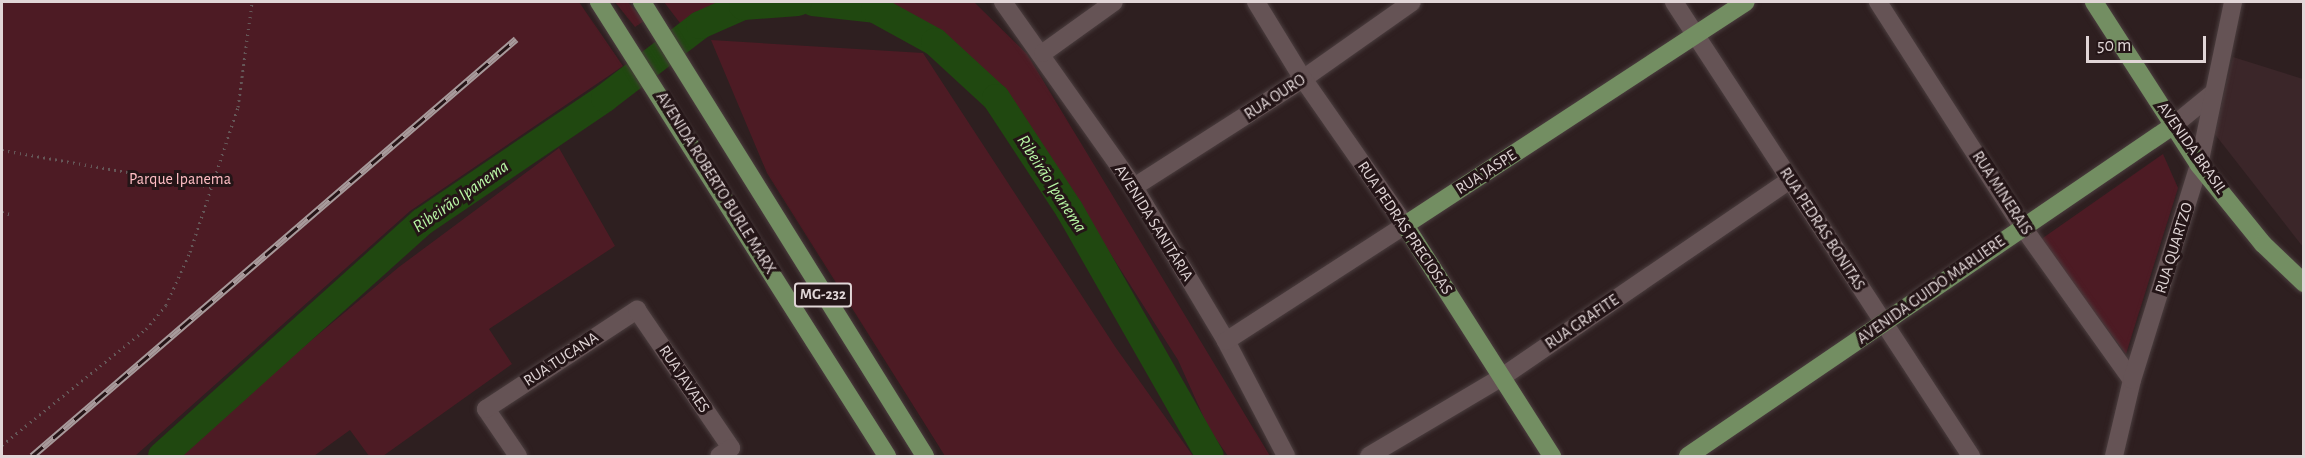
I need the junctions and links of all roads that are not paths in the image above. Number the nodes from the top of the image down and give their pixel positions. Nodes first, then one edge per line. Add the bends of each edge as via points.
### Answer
1 (599, 2) edge
2 (642, 2) edge
3 (1004, 2) edge
4 (1114, 2) edge
5 (1256, 2) edge
6 (1412, 2) edge
7 (1674, 2) edge
8 (1746, 2) edge
9 (1878, 2) edge
10 (2094, 2) edge
11 (2233, 2) edge
12 (1696, 34) junction
13 (1043, 53) junction
14 (1303, 79) junction
15 (2212, 93) junction
16 (2174, 125) junction
17 (2199, 165) junction
18 (1790, 180) junction
19 (1134, 187) junction
20 (1405, 225) junction
21 (2022, 226) junction
22 (2304, 283) edge
23 (637, 310) joint
24 (1884, 323) junction
25 (1226, 341) junction
26 (1502, 377) junction
27 (2132, 380) junction
28 (725, 452) edge
29 (518, 456) edge
30 (887, 456) edge
31 (925, 456) edge
32 (1286, 456) edge
33 (1369, 456) edge
34 (1552, 456) edge
35 (1688, 456) edge
36 (1971, 456) edge
37 (2114, 456) edge

1 - 30 main road, AVENIDA ROBERTO BURLE MARX / MG-232
2 - 31 main road, AVENIDA ROBERTO BURLE MARX / MG-232
3 - 13 street, AVENIDA SANITÁRIA
4 - 13 street
5 - 14 street, RUA PEDRAS PRECIOSAS
6 - 14 street, RUA OURO
7 - 12 street, RUA PEDRAS BONITAS
8 - 12 main road, RUA JASPE
9 - 21 street, RUA MINERAIS
10 - 16 main road, AVENIDA BRASIL
11 - 15 street, RUA QUARTZO
12 - 18 street, RUA PEDRAS BONITAS
12 - 20 main road, RUA JASPE
13 - 19 street, AVENIDA SANITÁRIA
14 - 19 street, RUA OURO
14 - 20 street, RUA PEDRAS PRECIOSAS
15 - 16 street
15 - 17 street, RUA QUARTZO
16 - 17 main road, AVENIDA BRASIL
16 - 21 main road, AVENIDA GUIDO MARLIERE
17 - 22 main road, AVENIDA BRASIL via 2263,244
17 - 27 street, RUA QUARTZO
18 - 24 street, RUA PEDRAS BONITAS
18 - 26 street, RUA GRAFITE
19 - 25 street, AVENIDA SANITÁRIA
20 - 25 street, RUA JASPE
20 - 26 main road, RUA PEDRAS PRECIOSAS
21 - 24 main road, AVENIDA GUIDO MARLIERE
21 - 27 street, RUA MINERAIS
23 - 28 street, RUA JAVAES
23 - 29 street, RUA TUCANA via 486,409
24 - 35 main road, AVENIDA GUIDO MARLIERE
24 - 36 street, RUA PEDRAS BONITAS
25 - 32 street, AVENIDA SANITÁRIA
26 - 33 street, RUA GRAFITE
26 - 34 main road, RUA PEDRAS PRECIOSAS
27 - 37 street, RUA QUARTZO

